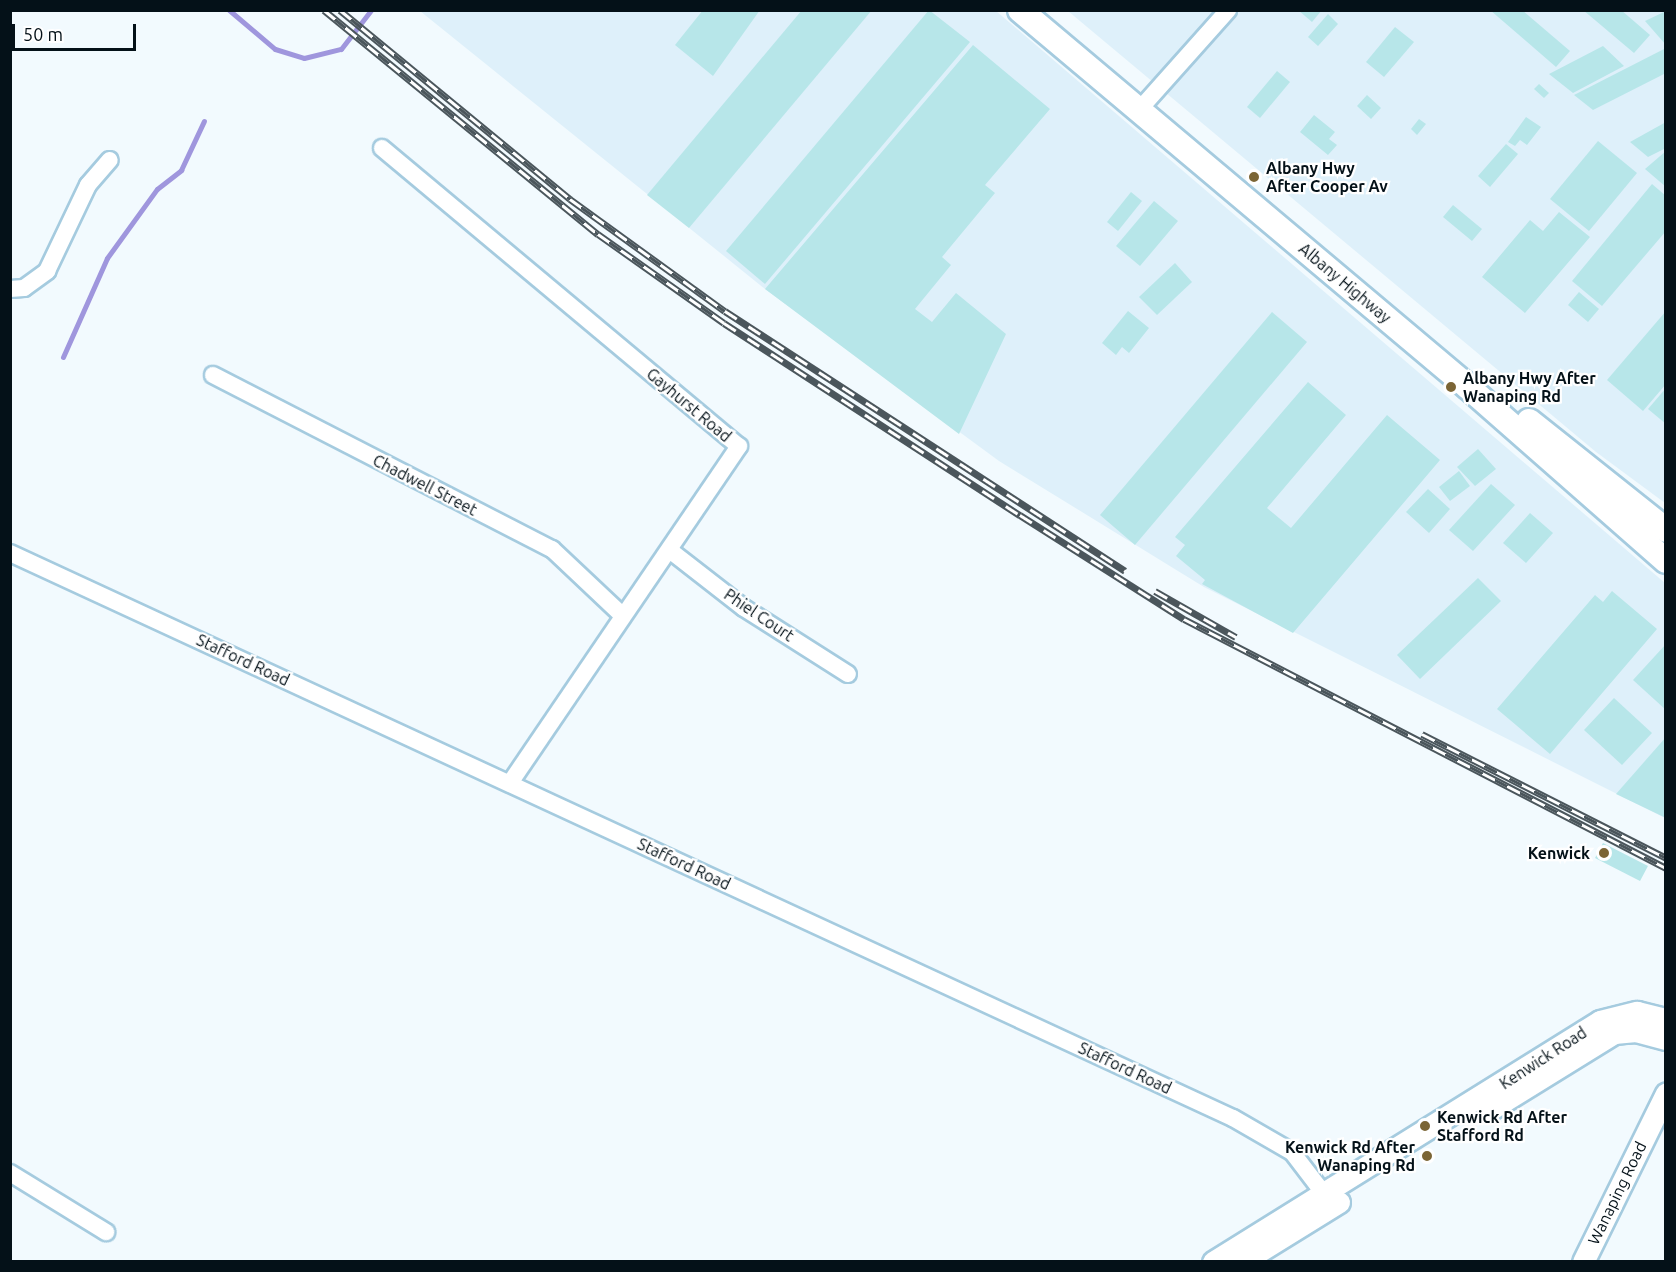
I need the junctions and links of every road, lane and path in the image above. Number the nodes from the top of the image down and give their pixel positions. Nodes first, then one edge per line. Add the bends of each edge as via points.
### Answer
1 (1020, 10) edge
2 (1044, 10) edge
3 (1228, 10) edge
4 (1144, 104) junction
5 (382, 148) dead end
6 (110, 160) dead end
7 (10, 290) edge
8 (213, 375) dead end
9 (1632, 503) junction
10 (1665, 516) edge
11 (1665, 530) edge
12 (672, 552) junction
13 (10, 553) edge
14 (1665, 561) edge
15 (622, 615) junction
16 (848, 674) dead end
17 (510, 783) junction
18 (1665, 1019) edge
19 (1665, 1039) edge
20 (1665, 1093) edge
21 (10, 1173) edge
22 (1329, 1200) junction
23 (106, 1232) dead end
24 (1213, 1262) edge
25 (1242, 1262) edge
26 (1583, 1262) edge

1 - 4 highway, Albany Highway
2 - 4 highway, Albany Highway
3 - 4 street
4 - 9 highway, Albany Highway
4 - 14 highway, Albany Highway
5 - 12 street, Gayhurst Road via 739,446
6 - 7 street via 88,185 47,271 24,288
8 - 15 street, Chadwell Street via 552,549
9 - 10 highway
9 - 11 highway, Albany Highway
12 - 15 street, Gayhurst Road
12 - 16 street, Phiel Court via 744,608
13 - 17 street, Stafford Road
15 - 17 street, Gayhurst Road
17 - 22 street, Stafford Road via 1273,1138 1305,1164
18 - 22 main road, Kenwick Road via 1637,1012 1600,1021
19 - 22 main road, Kenwick Road via 1635,1031 1614,1033
20 - 26 main road, Wanaping Road
21 - 23 street
22 - 24 main road, Kenwick Road
22 - 25 main road, Kenwick Road

